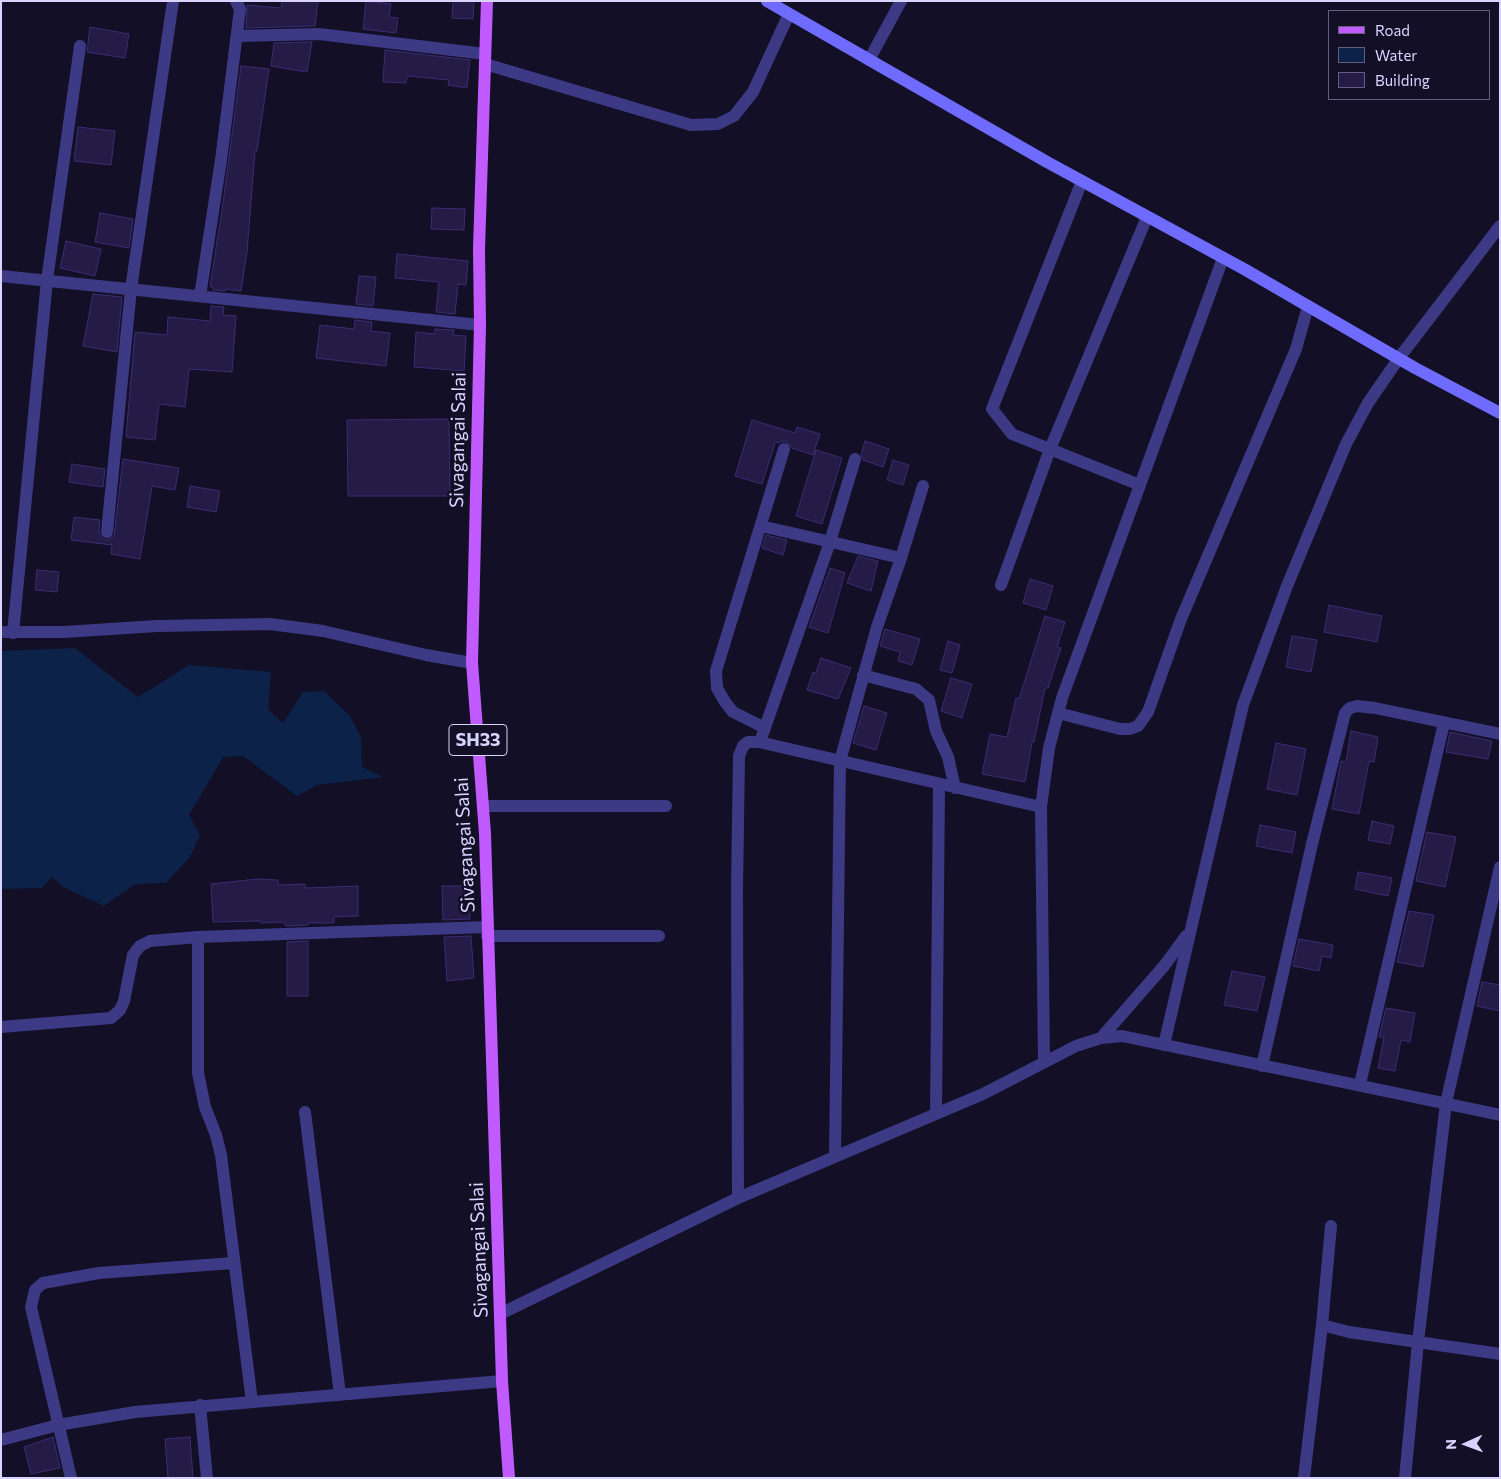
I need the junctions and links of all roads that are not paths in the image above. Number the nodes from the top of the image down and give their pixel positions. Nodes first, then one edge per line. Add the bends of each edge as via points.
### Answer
1 (173, 1) edge
2 (236, 1) edge
3 (487, 1) edge
4 (767, 1) edge
5 (902, 1) edge
6 (789, 14) junction
7 (237, 36) junction
8 (80, 46) dead end
9 (485, 59) junction
10 (869, 60) junction
11 (1082, 181) junction
12 (1148, 217) junction
13 (1500, 226) edge
14 (1223, 258) junction
15 (1, 276) edge
16 (46, 280) junction
17 (131, 289) junction
18 (200, 296) junction
19 (1308, 306) junction
20 (480, 325) junction
21 (1398, 358) junction
22 (1500, 413) edge
23 (784, 449) dead end
24 (1050, 449) junction
25 (855, 459) dead end
26 (1140, 485) junction
27 (923, 486) dead end
28 (761, 526) junction
29 (107, 532) dead end
30 (830, 542) junction
31 (901, 558) junction
32 (1001, 584) dead end
33 (7, 632) edge
34 (472, 663) junction
35 (862, 675) junction
36 (1058, 713) junction
37 (1444, 723) junction
38 (765, 728) junction
39 (1500, 734) edge
40 (759, 742) junction
41 (840, 761) junction
42 (939, 784) junction
43 (955, 788) junction
44 (483, 806) junction
45 (666, 806) dead end
46 (1041, 807) junction
47 (1500, 867) edge
48 (1190, 930) junction
49 (487, 931) junction
50 (198, 936) junction
51 (659, 936) dead end
52 (1, 1027) edge
53 (1101, 1038) junction
54 (1164, 1045) junction
55 (1044, 1062) junction
56 (1262, 1066) junction
57 (1360, 1084) junction
58 (1446, 1103) junction
59 (305, 1112) dead end
60 (936, 1114) junction
61 (1500, 1114) edge
62 (835, 1157) junction
63 (738, 1198) junction
64 (1331, 1226) dead end
65 (233, 1263) junction
66 (500, 1314) junction
67 (1322, 1325) junction
68 (1418, 1342) junction
69 (1500, 1354) edge
70 (502, 1381) junction
71 (340, 1394) junction
72 (252, 1402) junction
73 (200, 1405) junction
74 (58, 1425) junction
75 (1, 1440) edge
76 (72, 1478) edge
77 (206, 1478) edge
78 (509, 1478) edge
79 (1304, 1478) edge
80 (1405, 1478) edge

1 - 17 street
2 - 7 street via 240,10
3 - 9 main road, Sivagangai Salai / SH33
4 - 6 street
5 - 10 street
6 - 9 street via 753,92 734,116 718,124 691,125
6 - 10 street
7 - 9 street via 319,34
7 - 18 street
8 - 16 street
9 - 20 main road, Sivagangai Salai / SH33
10 - 11 street
11 - 12 street
11 - 24 street via 992,409 1012,434
12 - 14 street
12 - 24 street
13 - 21 street
14 - 19 street
14 - 26 street
15 - 16 street
16 - 17 street
16 - 33 street
17 - 18 street
17 - 29 street
18 - 20 street
19 - 21 street
19 - 36 street via 1296,349 1180,619 1148,712 1138,726 1130,729
20 - 34 main road, Sivagangai Salai / SH33
21 - 22 street
21 - 48 street via 1346,444 1258,661 1243,705
23 - 28 street
24 - 26 street
24 - 32 street
25 - 30 street
26 - 36 street
27 - 31 street
28 - 30 street
28 - 38 street via 716,671 717,688 729,707
30 - 31 street
30 - 38 street
31 - 35 street
33 - 34 street via 270,624 323,631
34 - 44 main road, Sivagangai Salai / SH33
35 - 41 street
35 - 43 street via 916,689 929,700
36 - 46 street via 1049,748
37 - 39 street
37 - 56 street via 1357,706 1345,713
37 - 57 street
38 - 40 street
40 - 41 street
40 - 63 street via 748,742 739,756
41 - 42 street
41 - 62 street
42 - 43 street
42 - 60 street
43 - 46 street
44 - 45 street
44 - 49 main road, Sivagangai Salai / SH33
46 - 55 street
47 - 58 street
48 - 53 street via 1164,966
48 - 54 street
49 - 50 street
49 - 51 street
49 - 66 main road, Sivagangai Salai / SH33
50 - 52 street via 150,941 140,946 133,955 124,1002 110,1018
50 - 65 street via 198,1073 204,1107 221,1155
53 - 54 street via 1122,1036
53 - 55 street
54 - 56 street
55 - 60 street
56 - 57 street
57 - 58 street
58 - 61 street
58 - 68 street
59 - 71 street
60 - 62 street
62 - 63 street
63 - 66 street
64 - 67 street
65 - 72 street
65 - 74 street via 99,1273 42,1283 35,1290 31,1307
66 - 70 main road, Sivagangai Salai / SH33
67 - 68 street
67 - 79 street
68 - 69 street
68 - 80 street
70 - 71 street
70 - 78 main road, Sivagangai Salai / SH33
71 - 72 street
72 - 73 street
73 - 74 street
73 - 77 street
74 - 75 street
74 - 76 street

